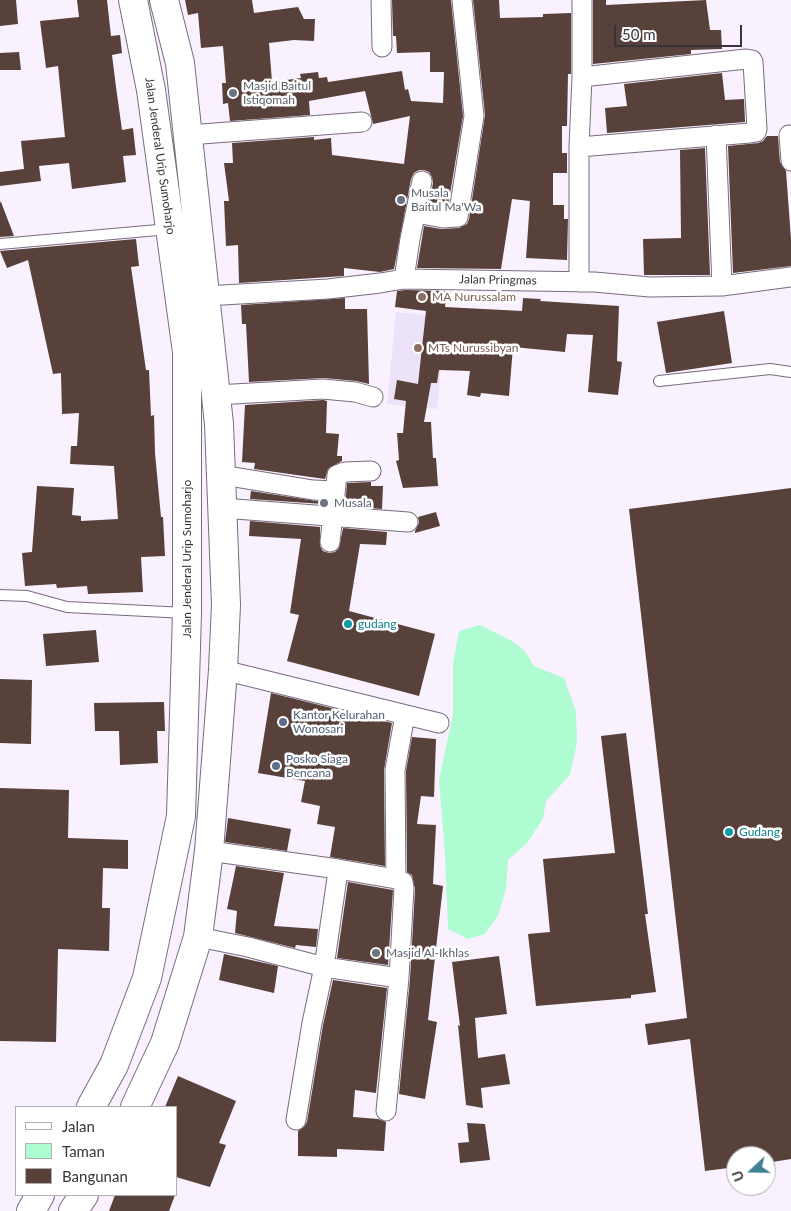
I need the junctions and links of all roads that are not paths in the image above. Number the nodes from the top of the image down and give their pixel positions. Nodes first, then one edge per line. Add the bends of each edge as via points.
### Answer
1 (133, 0) edge
2 (164, 0) edge
3 (381, 0) edge
4 (462, 0) edge
5 (582, 0) edge
6 (382, 47) dead end
7 (582, 77) junction
8 (362, 122) dead end
9 (188, 135) junction
10 (716, 135) junction
11 (789, 135) dead end
12 (579, 147) junction
13 (791, 161) edge
14 (422, 181) dead end
15 (416, 214) junction
16 (170, 229) junction
17 (0, 244) edge
18 (791, 277) edge
19 (404, 279) junction
20 (579, 282) junction
21 (722, 286) junction
22 (205, 296) junction
23 (791, 372) edge
24 (659, 381) dead end
25 (216, 395) junction
26 (372, 397) dead end
27 (371, 471) dead end
28 (222, 475) junction
29 (335, 491) junction
30 (222, 508) junction
31 (333, 516) junction
32 (408, 522) dead end
33 (330, 542) dead end
34 (0, 595) edge
35 (187, 613) junction
36 (223, 670) junction
37 (405, 715) junction
38 (439, 723) dead end
39 (209, 851) junction
40 (337, 878) dead end
41 (396, 879) junction
42 (198, 937) junction
43 (324, 967) junction
44 (398, 978) junction
45 (92, 1106) edge
46 (135, 1106) edge
47 (386, 1112) dead end
48 (296, 1120) dead end
49 (39, 1196) edge
50 (83, 1196) edge
51 (31, 1211) edge
52 (73, 1211) edge

1 - 16 highway, Jalan Jenderal Urip Sumoharjo via 152,90
2 - 9 highway via 180,63
3 - 6 street
4 - 15 street via 474,116 458,217
5 - 7 street
7 - 10 street via 752,60 758,129 750,133
7 - 12 street
8 - 9 street
9 - 22 highway
10 - 12 street
10 - 21 street
11 - 13 street
12 - 20 street
14 - 15 street
15 - 19 street
16 - 17 lane
16 - 35 highway, Jalan Jenderal Urip Sumoharjo via 188,352
18 - 21 street, Jalan Pringmas
19 - 20 street, Jalan Pringmas
19 - 22 street, Jalan Pringmas via 328,289
20 - 21 street, Jalan Pringmas via 650,287
22 - 25 highway
23 - 24 lane via 770,369
25 - 26 street via 323,389
25 - 28 highway
27 - 29 street via 338,474
28 - 29 street
28 - 30 highway
29 - 31 street
30 - 31 street
30 - 36 highway via 226,605
31 - 32 street
31 - 33 street
34 - 35 lane via 27,596 67,607
35 - 45 highway, Jalan Jenderal Urip Sumoharjo via 181,816 148,978 114,1065
36 - 37 street
36 - 39 highway
37 - 38 street
37 - 41 street via 395,770
39 - 41 street
39 - 42 highway
40 - 43 street
41 - 44 street via 403,882 404,888
42 - 43 street
42 - 46 highway via 165,1043
43 - 44 street
43 - 48 street
44 - 47 street
49 - 51 highway
50 - 52 highway

